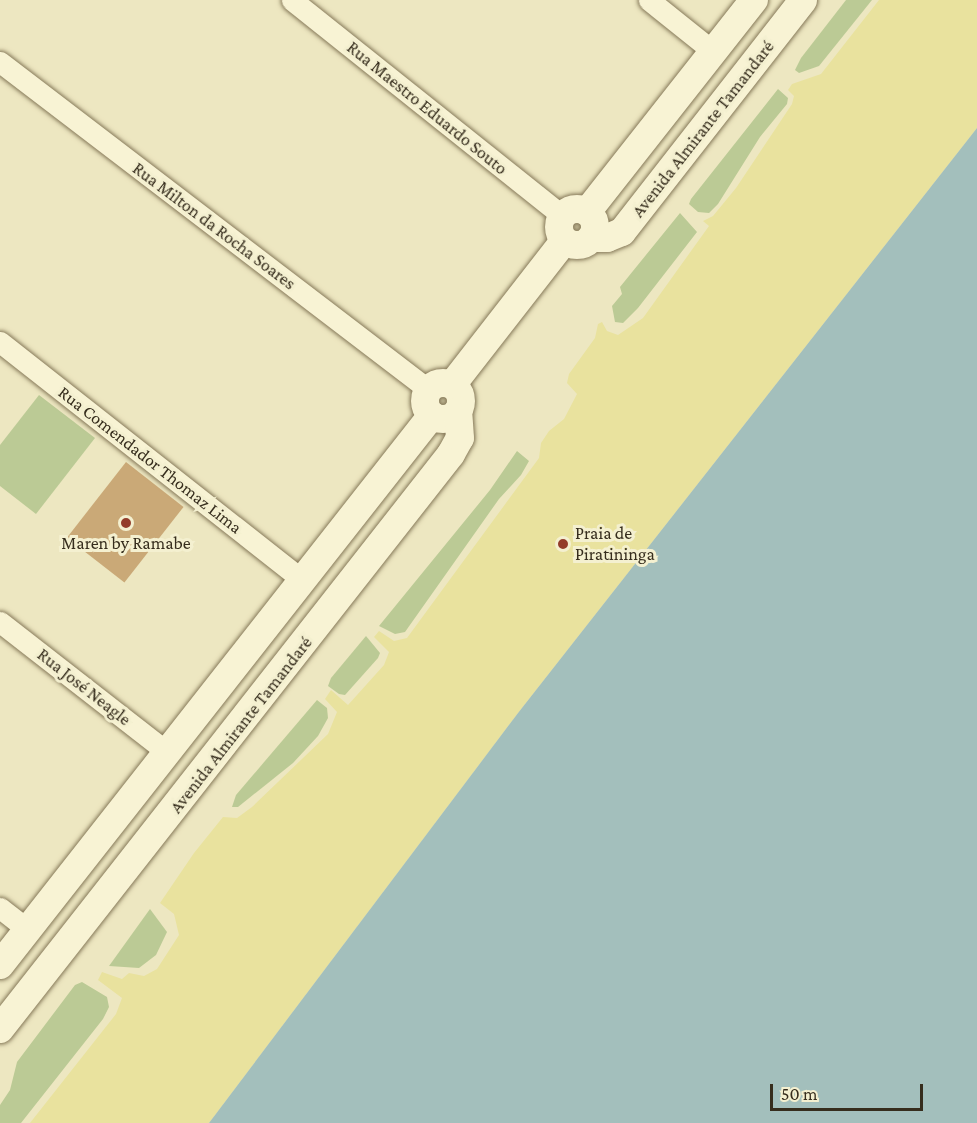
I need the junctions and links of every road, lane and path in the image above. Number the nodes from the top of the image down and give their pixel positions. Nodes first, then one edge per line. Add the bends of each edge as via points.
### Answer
1 (292, 0) edge
2 (648, 0) edge
3 (754, 0) edge
4 (803, 0) edge
5 (714, 52) junction
6 (0, 62) edge
7 (576, 227) junction
8 (0, 342) edge
9 (443, 400) junction
10 (300, 578) junction
11 (0, 622) edge
12 (167, 752) junction
13 (0, 908) edge
14 (28, 930) junction
15 (0, 965) edge
16 (0, 1029) edge

1 - 7 street, Rua Maestro Eduardo Souto
2 - 5 street
3 - 5 street
4 - 7 street, Avenida Almirante Tamandaré via 622,232 606,238
5 - 7 street
6 - 9 street, Rua Milton da Rocha Soares
7 - 9 street
8 - 10 street, Rua Comendador Thomaz Lima
9 - 10 street
9 - 16 street, Avenida Almirante Tamandaré via 460,438 452,454
10 - 12 street
11 - 12 street, Rua José Neagle
12 - 14 street
13 - 14 street
14 - 15 street

